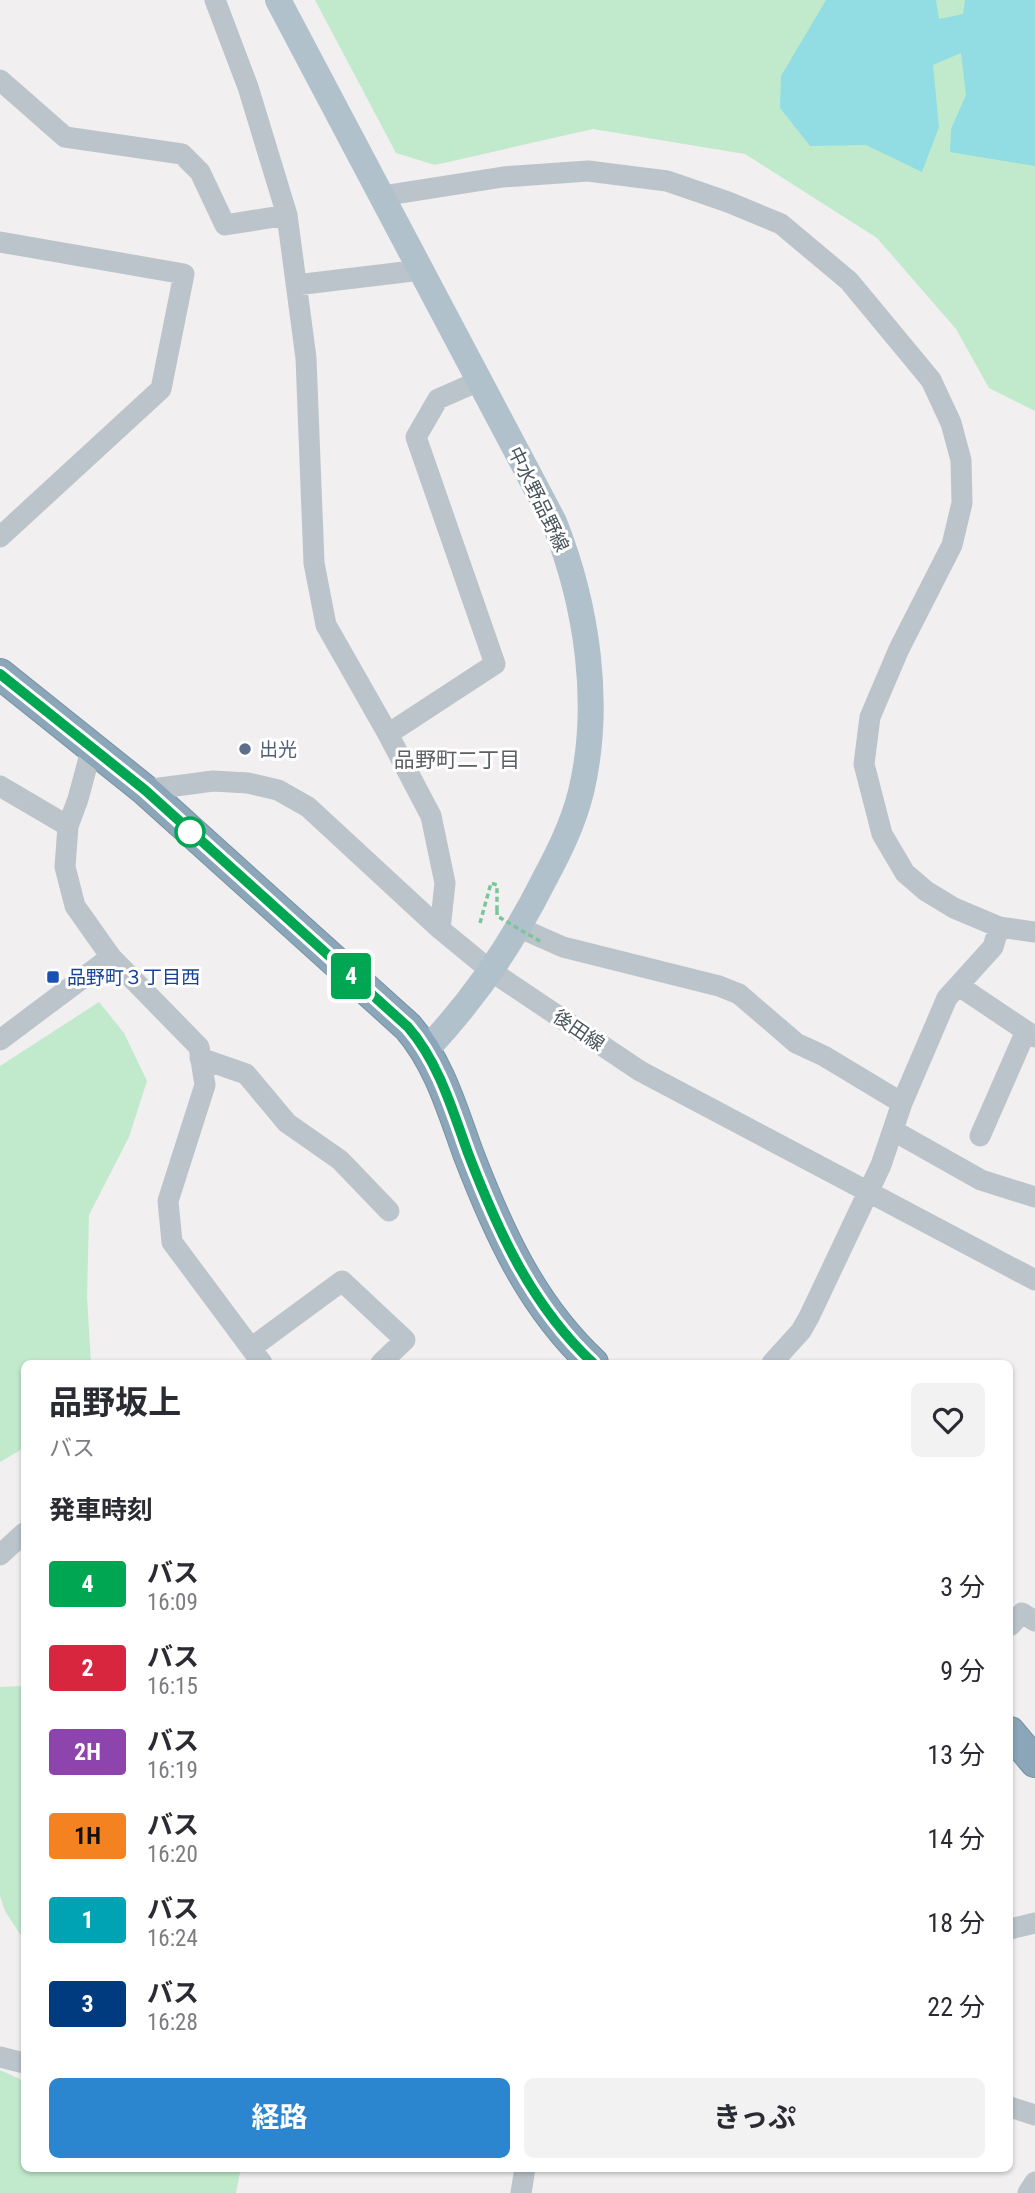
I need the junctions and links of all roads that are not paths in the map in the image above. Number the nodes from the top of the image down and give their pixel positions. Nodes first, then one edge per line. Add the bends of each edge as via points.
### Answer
1 (215, 0) edge
2 (278, 0) edge
3 (0, 80) edge
4 (382, 196) junction
5 (287, 215) junction
6 (0, 242) edge
7 (421, 270) junction
8 (296, 285) junction
9 (479, 381) junction
10 (0, 537) edge
11 (0, 674) edge
12 (388, 734) junction
13 (92, 747) junction
14 (0, 786) edge
15 (145, 790) junction
16 (68, 826) junction
17 (999, 927) junction
18 (520, 928) junction
19 (440, 929) junction
20 (1035, 932) edge
21 (111, 957) junction
22 (491, 971) junction
23 (959, 986) junction
24 (1030, 1034) edge
25 (0, 1040) edge
26 (427, 1049) junction
27 (200, 1058) junction
28 (902, 1103) junction
29 (894, 1131) junction
30 (980, 1136) dead end
31 (869, 1192) junction
32 (1035, 1197) edge
33 (389, 1211) dead end
34 (1035, 1280) edge
35 (256, 1356) edge
36 (384, 1360) edge
37 (590, 1360) edge
38 (775, 1360) edge
39 (21, 1536) edge
40 (0, 1555) edge
41 (1035, 1621) edge
42 (1013, 1623) edge
43 (1013, 1736) edge
44 (1035, 1762) edge
45 (1035, 1923) edge
46 (1013, 1928) edge
47 (0, 2057) edge
48 (21, 2062) edge
49 (1013, 2108) edge
50 (1035, 2115) edge
51 (524, 2172) edge
52 (1035, 2182) edge
53 (521, 2193) edge
54 (1028, 2193) edge

1 - 5 street via 248,87
2 - 4 main road, 中水野品野線
3 - 5 street via 65,137 182,154 200,172 225,225
4 - 7 main road, 中水野品野線
4 - 17 street via 503,177 588,171 667,181 781,225 849,281 931,380 951,423 961,460 962,503 953,545 870,717 864,764 882,834 905,873 935,897
5 - 8 street
6 - 10 street via 184,274 160,388
7 - 8 street
7 - 9 main road, 中水野品野線
8 - 12 street via 306,358 314,563 326,625
9 - 12 street via 438,399 416,437 495,664
9 - 18 main road, 中水野品野線 via 568,556 588,661 590,713 581,792 567,835
11 - 13 highway
12 - 19 street via 431,816 445,883
13 - 15 highway
13 - 16 street
14 - 16 street
15 - 19 street, 後田線 via 213,782 278,790 308,807
15 - 26 highway
16 - 21 street via 65,867 75,906
17 - 20 street
17 - 23 street via 993,947
18 - 22 main road, 中水野品野線
18 - 28 street via 563,947 738,993 796,1043
19 - 22 street, 後田線
21 - 25 street
21 - 27 street via 198,1047
22 - 26 main road, 中水野品野線
22 - 31 street, 後田線 via 640,1071
23 - 24 street
23 - 28 street via 947,998
24 - 30 street
26 - 37 highway via 486,1201 515,1260 559,1329
27 - 33 street via 246,1074 287,1123 340,1160
27 - 35 street via 205,1085 168,1201 172,1242
28 - 29 street
29 - 31 street
29 - 32 street via 981,1180
31 - 34 street, 後田線
31 - 38 street via 809,1317
35 - 36 street via 342,1281 405,1340
39 - 40 street
41 - 42 street via 1023,1613
43 - 44 highway
45 - 46 street
47 - 48 street
49 - 50 street
51 - 53 street
52 - 54 street

